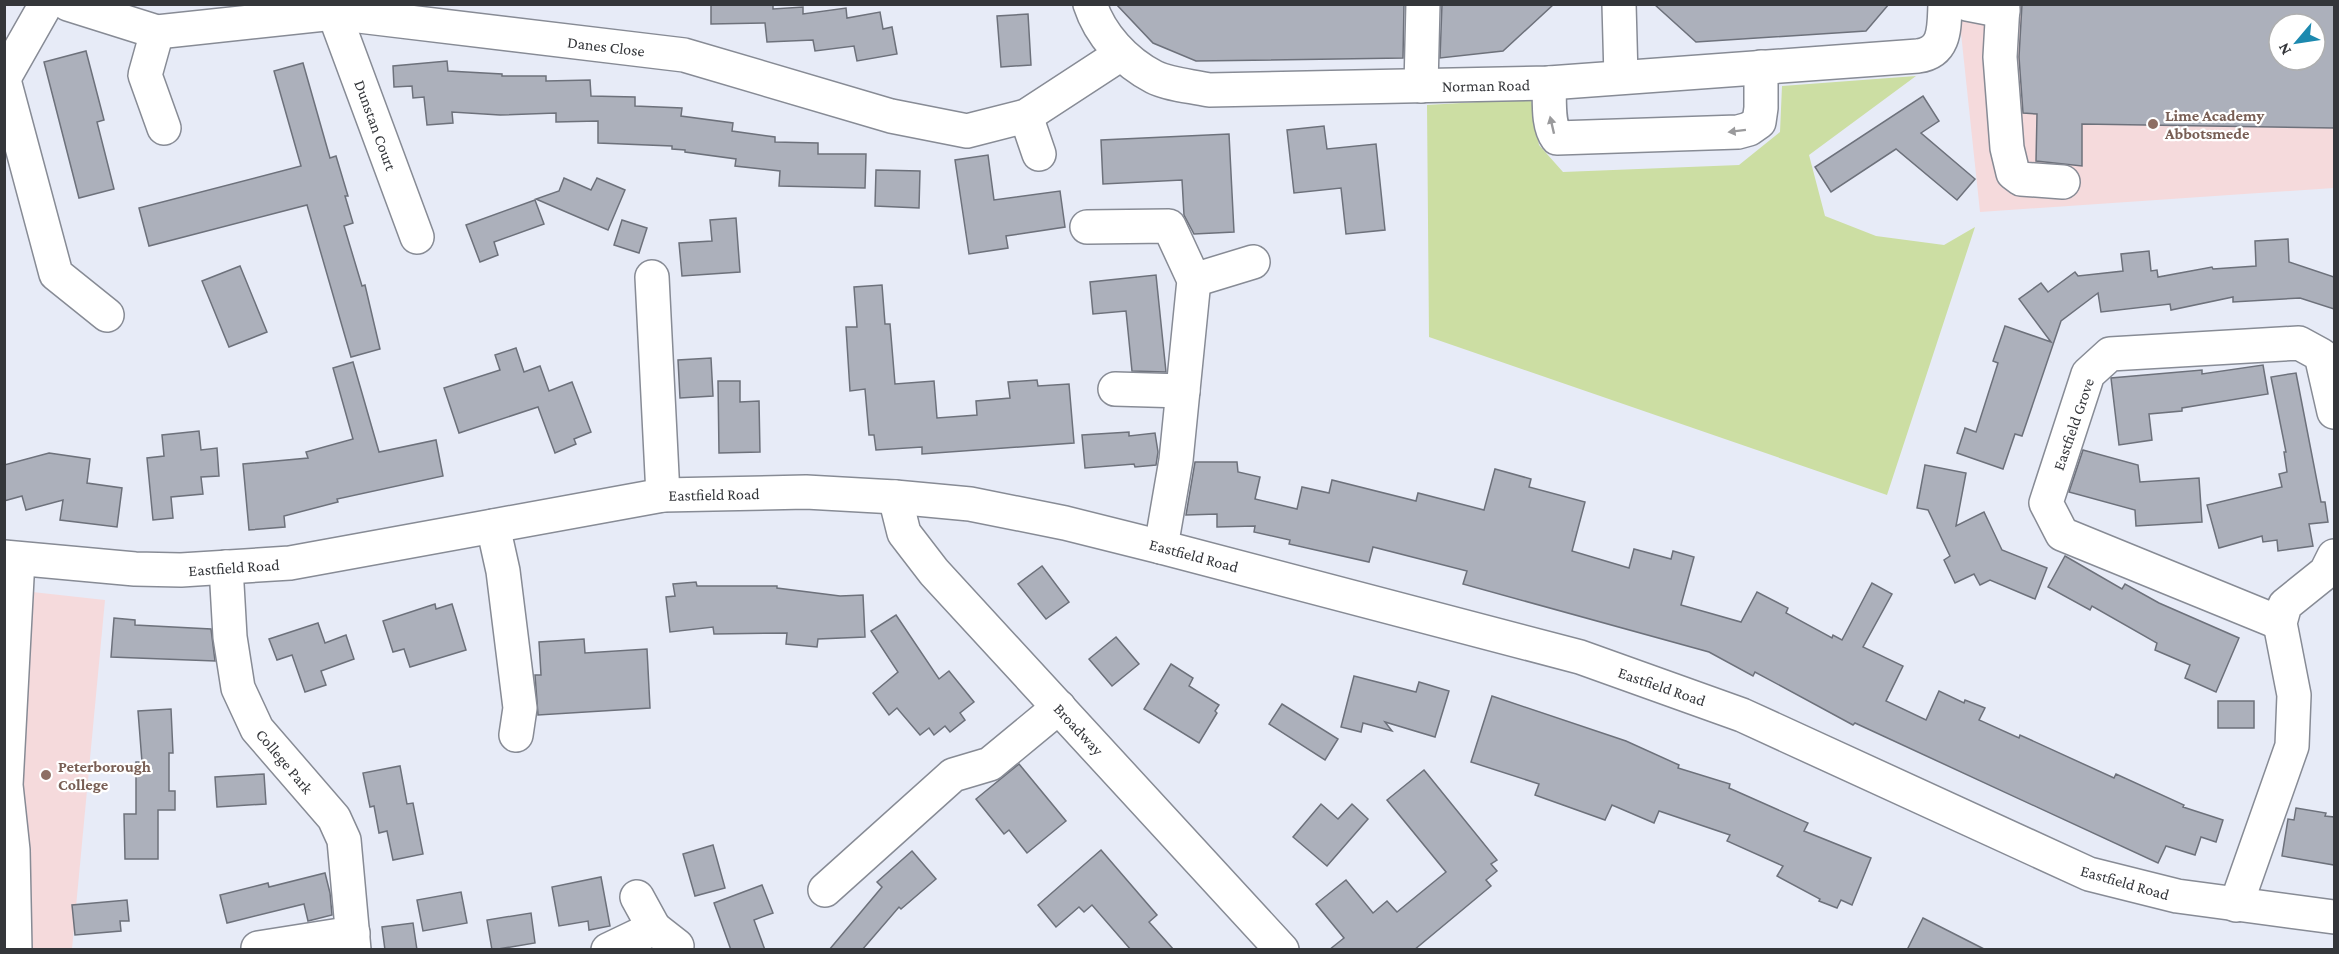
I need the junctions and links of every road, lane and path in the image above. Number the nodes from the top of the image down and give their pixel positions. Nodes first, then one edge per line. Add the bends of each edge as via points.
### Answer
1 (46, 4) edge
2 (68, 4) edge
3 (1090, 4) edge
4 (1423, 4) edge
5 (1619, 4) edge
6 (1945, 4) edge
7 (1968, 4) edge
8 (2003, 8) edge
9 (334, 13) junction
10 (157, 32) junction
11 (1121, 54) junction
12 (1761, 67) junction
13 (1622, 76) junction
14 (4, 79) edge
15 (1549, 83) junction
16 (1421, 86) junction
17 (1026, 116) junction
18 (164, 128) dead end
19 (1040, 154) dead end
20 (2063, 182) dead end
21 (1088, 227) dead end
22 (417, 237) dead end
23 (1252, 262) dead end
24 (652, 278) dead end
25 (1194, 280) junction
26 (107, 315) dead end
27 (1115, 389) dead end
28 (1183, 391) junction
29 (2334, 412) edge
30 (663, 495) junction
31 (895, 497) junction
32 (493, 526) junction
33 (1161, 547) junction
34 (2334, 556) edge
35 (11, 558) edge
36 (226, 567) junction
37 (2280, 623) junction
38 (1059, 707) junction
39 (516, 735) dead end
40 (5, 783) edge
41 (825, 890) dead end
42 (637, 897) dead end
43 (2236, 904) junction
44 (2334, 917) edge
45 (354, 941) edge
46 (258, 948) edge
47 (15, 950) edge
48 (608, 950) edge
49 (1282, 950) edge

1 - 14 street
2 - 10 street, Danes Close
3 - 11 street, Norman Road via 1095,20
4 - 16 street
5 - 13 street
6 - 12 street, Norman Road via 1942,40 1931,52
7 - 8 street
8 - 20 street via 2000,57 2007,148 2013,173 2021,179
9 - 10 street, Danes Close
9 - 17 street, Danes Close via 684,55 891,116 967,131
9 - 22 street, Dunstan Court
10 - 18 street via 146,75
11 - 16 street, Norman Road via 1155,78 1209,90
11 - 17 street, Danes Close
12 - 13 street, Norman Road
12 -> 15 street via 1759,122 1738,132 1557,138 1550,118
13 - 15 street, Norman Road
14 - 26 street via 56,274
15 - 16 street, Norman Road
17 - 19 street
21 - 25 street via 1168,226
23 - 25 street
24 - 30 street
25 - 28 street
27 - 28 street
28 - 33 street
29 - 37 street, Eastfield Grove via 2321,354 2299,344 2110,354 2088,374 2046,503 2062,534
30 - 31 street, Eastfield Road via 806,492
30 - 32 street, Eastfield Road
31 - 33 street, Eastfield Road via 980,506
31 - 38 street, Broadway via 904,533 928,564
32 - 36 street, Eastfield Road via 290,563
32 - 39 street via 503,570 520,708
33 - 43 street, Eastfield Road via 1580,657 1742,715 2088,874 2177,896
34 - 37 street via 2326,572 2285,604
35 - 36 street, Eastfield Road via 135,569
35 - 40 street
36 - 45 street, College Park via 238,688 257,729 334,818 344,840
37 - 43 street via 2294,695 2292,746
38 - 41 street via 990,764 953,775
38 - 49 street, Broadway
40 - 47 street via 13,850
42 - 48 street via 665,937
43 - 44 street, Eastfield Road
45 - 46 street

